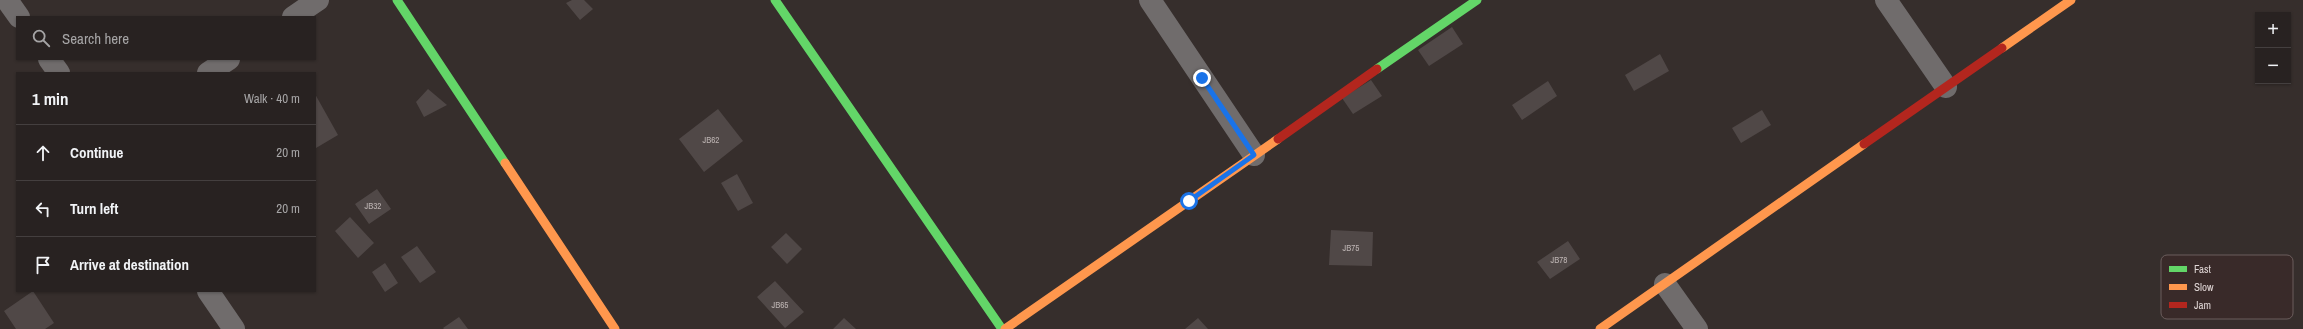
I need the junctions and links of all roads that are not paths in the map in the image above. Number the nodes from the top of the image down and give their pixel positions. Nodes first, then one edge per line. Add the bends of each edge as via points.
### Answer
1 (7, 0) edge
2 (318, 0) edge
3 (397, 0) edge
4 (775, 0) edge
5 (1150, 0) edge
6 (1477, 0) edge
7 (1886, 0) edge
8 (2071, 0) edge
9 (18, 16) edge
10 (294, 16) edge
11 (50, 60) edge
12 (228, 60) edge
13 (58, 72) edge
14 (210, 72) edge
15 (1946, 88) junction
16 (1254, 155) junction
17 (1665, 284) junction
18 (209, 292) edge
19 (234, 329) edge
20 (615, 329) edge
21 (1002, 329) edge
22 (1005, 329) edge
23 (1600, 329) edge
24 (1696, 329) edge

1 - 9 street
2 - 10 street
3 - 20 street
4 - 21 street
5 - 16 street
6 - 16 street
7 - 15 street
8 - 15 street
11 - 13 street
12 - 14 street
15 - 17 street
16 - 22 street
17 - 23 street
17 - 24 street
18 - 19 street

